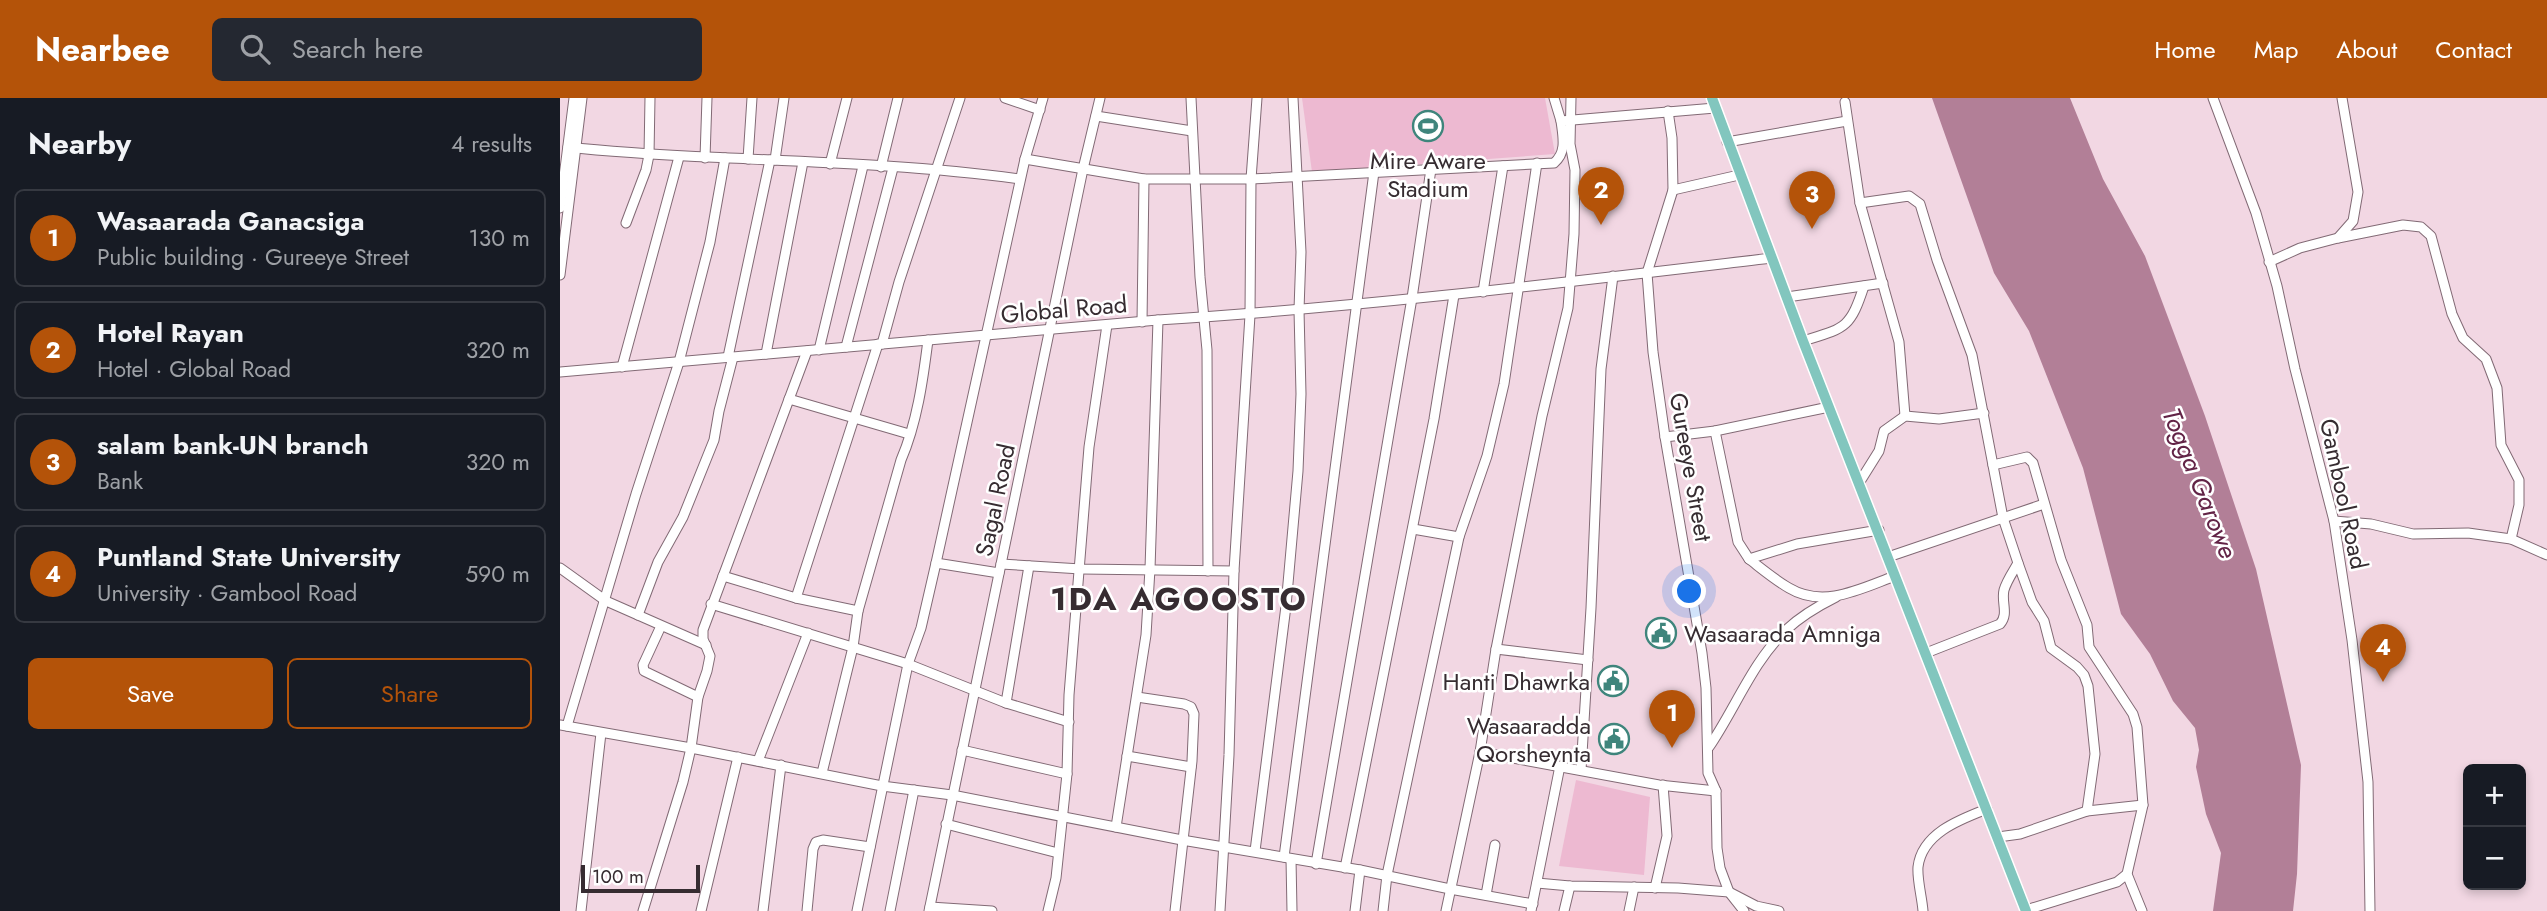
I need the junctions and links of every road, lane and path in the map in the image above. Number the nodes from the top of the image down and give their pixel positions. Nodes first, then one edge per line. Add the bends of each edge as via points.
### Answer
1 (574, 98) edge
2 (582, 98) edge
3 (650, 98) edge
4 (707, 98) edge
5 (752, 98) edge
6 (784, 98) edge
7 (847, 98) edge
8 (898, 98) edge
9 (960, 98) edge
10 (1005, 98) edge
11 (1043, 98) edge
12 (1100, 98) edge
13 (1191, 98) edge
14 (1256, 98) edge
15 (1293, 98) edge
16 (1554, 98) edge
17 (1571, 98) edge
18 (2213, 98) edge
19 (2342, 98) edge
20 (1845, 102) dead end
21 (1713, 103) edge
22 (1040, 110) junction
23 (1668, 111) junction
24 (1096, 116) junction
25 (1566, 121) junction
26 (1847, 121) junction
27 (560, 123) edge
28 (570, 124) junction
29 (1192, 131) junction
30 (1727, 142) junction
31 (572, 147) junction
32 (649, 155) junction
33 (679, 157) junction
34 (705, 158) junction
35 (725, 158) junction
36 (748, 159) junction
37 (1025, 159) junction
38 (772, 160) junction
39 (803, 162) junction
40 (1537, 163) junction
41 (830, 164) junction
42 (863, 166) junction
43 (1503, 166) junction
44 (881, 167) junction
45 (892, 168) junction
46 (1083, 169) junction
47 (1431, 169) junction
48 (937, 170) junction
49 (1374, 172) junction
50 (1739, 175) junction
51 (1299, 177) junction
52 (1194, 178) junction
53 (1144, 179) junction
54 (1251, 179) junction
55 (1020, 180) junction
56 (1673, 190) junction
57 (1860, 203) junction
58 (563, 208) edge
59 (626, 223) dead end
60 (2338, 238) junction
61 (1772, 258) junction
62 (2269, 262) junction
63 (1647, 273) junction
64 (560, 275) edge
65 (1613, 276) junction
66 (1571, 282) junction
67 (1883, 283) junction
68 (1864, 286) junction
69 (1518, 289) junction
70 (1483, 292) junction
71 (1454, 295) junction
72 (1787, 297) junction
73 (1412, 298) junction
74 (1358, 303) junction
75 (1299, 310) junction
76 (1250, 315) junction
77 (1204, 317) junction
78 (1158, 320) junction
79 (1142, 321) junction
80 (1107, 325) junction
81 (1051, 330) junction
82 (984, 335) junction
83 (928, 340) junction
84 (1803, 341) junction
85 (880, 344) junction
86 (846, 347) junction
87 (819, 350) junction
88 (807, 351) junction
89 (766, 354) junction
90 (731, 357) junction
91 (679, 362) junction
92 (622, 367) junction
93 (560, 372) edge
94 (789, 399) junction
95 (1829, 407) junction
96 (1984, 414) junction
97 (1905, 416) junction
98 (853, 418) junction
99 (1716, 431) junction
100 (909, 435) junction
101 (1665, 438) junction
102 (1993, 465) junction
103 (1858, 483) junction
104 (2043, 504) junction
105 (2003, 518) junction
106 (2334, 522) junction
107 (1413, 529) junction
108 (1879, 530) junction
109 (1460, 537) junction
110 (2511, 538) junction
111 (2547, 555) edge
112 (1888, 556) junction
113 (1749, 559) junction
114 (936, 563) junction
115 (2018, 563) junction
116 (1029, 566) junction
117 (560, 568) edge
118 (1000, 568) junction
119 (1081, 569) junction
120 (1150, 569) junction
121 (1234, 570) junction
122 (1208, 571) junction
123 (723, 576) junction
124 (1895, 576) junction
125 (1836, 597) junction
126 (796, 598) junction
127 (606, 601) junction
128 (711, 604) junction
129 (858, 611) junction
130 (638, 615) junction
131 (661, 626) junction
132 (808, 633) junction
133 (706, 646) junction
134 (853, 647) junction
135 (1496, 649) junction
136 (1926, 653) junction
137 (1588, 660) junction
138 (908, 664) junction
139 (976, 691) junction
140 (698, 697) junction
141 (1138, 697) junction
142 (1006, 703) junction
143 (1069, 722) junction
144 (564, 726) edge
145 (601, 733) junction
146 (1709, 747) junction
147 (691, 748) junction
148 (962, 750) junction
149 (1480, 752) junction
150 (1127, 756) junction
151 (738, 757) junction
152 (758, 761) junction
153 (781, 765) junction
154 (1560, 766) junction
155 (1191, 767) junction
156 (1581, 770) junction
157 (821, 773) junction
158 (1067, 774) junction
159 (1663, 785) junction
160 (882, 786) junction
161 (914, 790) junction
162 (1716, 791) junction
163 (952, 795) junction
164 (2143, 805) junction
165 (1987, 809) junction
166 (2087, 811) junction
167 (1061, 816) junction
168 (946, 824) junction
169 (1116, 827) junction
170 (1998, 837) junction
171 (1182, 841) junction
172 (1495, 845) dead end
173 (1224, 846) junction
174 (870, 847) junction
175 (1255, 851) junction
176 (1058, 853) junction
177 (1288, 858) junction
178 (1316, 864) junction
179 (1345, 868) junction
180 (1360, 870) junction
181 (2127, 874) junction
182 (1387, 875) junction
183 (1537, 883) junction
184 (1570, 886) junction
185 (1634, 887) junction
186 (1655, 888) junction
187 (1450, 890) junction
188 (1729, 892) junction
189 (1486, 895) junction
190 (1532, 907) edge
191 (930, 909) edge
192 (581, 911) edge
193 (643, 911) edge
194 (701, 911) edge
195 (763, 911) edge
196 (807, 911) edge
197 (857, 911) edge
198 (890, 911) edge
199 (992, 911) edge
200 (1048, 911) edge
201 (1175, 911) edge
202 (1220, 911) edge
203 (1292, 911) edge
204 (1354, 911) edge
205 (1383, 911) edge
206 (1446, 911) edge
207 (1564, 911) edge
208 (1629, 911) edge
209 (1744, 911) edge
210 (1779, 911) edge
211 (1923, 911) edge
212 (2026, 911) edge
213 (2142, 911) edge
214 (2370, 911) edge

1 - 28 street
2 - 31 street
3 - 32 street
4 - 34 street
5 - 36 street
6 - 38 street
7 - 41 street
8 - 44 street
9 - 48 street
10 - 22 street
11 - 22 street
12 - 24 street, Sagal Road
13 - 29 street
14 - 54 street
15 - 51 street
16 - 25 street
17 - 25 street
18 - 62 street, Gambool Road via 2256,213
19 - 60 street via 2358,192 2353,221
20 - 26 street
21 - 23 street
21 - 30 main road
22 - 37 street
23 - 25 street
23 - 56 street
24 - 29 street
24 - 46 street, Sagal Road
25 - 40 street via 1561,157 1554,163
25 - 66 street via 1575,170
26 - 30 street
26 - 57 street
27 - 28 street
28 - 31 street
29 - 52 street
30 - 50 main road
31 - 32 street
31 - 58 street
32 - 33 street
32 - 59 street
33 - 34 street
33 - 92 street
34 - 35 street
35 - 36 street
35 - 91 street via 710,242
36 - 38 street
37 - 46 street
37 - 55 street
38 - 39 street
38 - 90 street
39 - 41 street
39 - 89 street
40 - 43 street
40 - 69 street
41 - 42 street
42 - 44 street
42 - 87 street
43 - 47 street
43 - 70 street
44 - 45 street
45 - 48 street
45 - 86 street
46 - 53 street
46 - 81 street, Sagal Road
47 - 49 street
47 - 73 street
48 - 55 street
48 - 85 street
49 - 51 street
49 - 74 street
50 - 56 street
50 - 61 main road
51 - 54 street
51 - 75 street
52 - 53 street
52 - 54 street
52 - 77 street
53 - 79 street
54 - 76 street
55 - 82 street
56 - 63 street
57 - 67 street
57 - 96 street via 1909,196 1920,204 1972,355
58 - 64 street
60 - 62 street
60 - 110 street via 2403,225 2421,227 2431,236 2452,314 2463,338 2486,359 2497,388 2501,445 2519,480
61 - 63 street, Global Road
61 - 72 main road
62 - 106 street, Gambool Road
63 - 65 street, Global Road
63 - 101 street, Gureeye Street
65 - 66 street, Global Road
65 - 137 street via 1601,369
66 - 69 street, Global Road
66 - 135 street
67 - 68 street
67 - 97 street via 1899,342
68 - 72 street
68 - 84 street via 1848,323
69 - 70 street, Global Road
69 - 109 street via 1504,384 1487,456
70 - 71 street, Global Road
71 - 73 street, Global Road
71 - 107 street
72 - 84 main road
73 - 74 street, Global Road
73 - 178 street
74 - 75 street, Global Road
74 - 177 street
75 - 76 street, Global Road
75 - 175 street via 1301,394 1293,545
76 - 77 street, Global Road
76 - 121 street
77 - 78 street, Global Road
77 - 122 street
78 - 79 street, Global Road
78 - 120 street
79 - 80 street, Global Road
80 - 81 street, Global Road
80 - 119 street via 1089,447
81 - 82 street, Global Road
81 - 118 street, Sagal Road
82 - 83 street, Global Road
82 - 114 street
83 - 85 street, Global Road
83 - 100 street via 922,389
84 - 95 main road
85 - 86 street, Global Road
85 - 98 street
86 - 87 street, Global Road
87 - 88 street, Global Road
88 - 89 street, Global Road
88 - 94 street
89 - 90 street, Global Road
90 - 91 street, Global Road
90 - 130 street via 714,440
91 - 92 street, Global Road
91 - 127 street
92 - 93 street, Global Road
94 - 98 street
94 - 123 street
95 - 99 street
95 - 103 main road
96 - 97 street via 1939,419
96 - 102 street
97 - 103 street via 1884,431 1879,451
98 - 100 street
98 - 126 street
99 - 101 street
99 - 113 street via 1738,542
100 - 129 street
101 - 146 street, Gureeye Street via 1702,653
102 - 104 street via 2031,459
102 - 105 street
103 - 108 main road
104 - 105 street
104 - 164 street via 2087,625 2089,647 2137,727
105 - 112 street
105 - 115 street
106 - 110 street via 2371,524 2413,534
106 - 214 street, Gambool Road via 2368,782
107 - 109 street
107 - 179 street
108 - 112 main road
108 - 113 street via 1797,544
109 - 182 street
110 - 111 street
112 - 124 main road
113 - 125 street via 1799,593
114 - 118 street
114 - 138 street
115 - 136 street via 2004,589 2005,615 2000,624
115 - 166 street via 2051,648 2077,667 2088,686 2095,754
116 - 118 street
116 - 119 street
116 - 142 street
117 - 127 street
118 - 139 street, Sagal Road
119 - 120 street
119 - 143 street
120 - 122 street
120 - 141 street
121 - 122 street
121 - 173 street
123 - 126 street
123 - 128 street
124 - 125 street
124 - 136 main road
125 - 146 street via 1787,629 1770,648
126 - 129 street
127 - 130 street
127 - 144 street
128 - 132 street
128 - 133 street via 703,630
129 - 134 street
130 - 131 street
131 - 133 street
131 - 140 street via 644,671
132 - 134 street
132 - 152 street
133 - 140 street via 709,664
134 - 138 street
134 - 157 street
135 - 137 street
135 - 149 street
136 - 165 main road
137 - 156 street
138 - 139 street
138 - 160 street
139 - 142 street
139 - 148 street, Sagal Road
140 - 147 street
141 - 150 street
141 - 155 street via 1191,707 1195,722
142 - 143 street
143 - 158 street
144 - 145 street
145 - 147 street
145 - 192 street
146 - 162 street, Gureeye Street via 1708,773
147 - 151 street
147 - 193 street
148 - 158 street
148 - 163 street, Sagal Road
149 - 154 street
149 - 187 street
150 - 155 street
150 - 169 street
151 - 152 street
151 - 194 street
152 - 153 street
153 - 157 street
153 - 195 street
154 - 156 street
154 - 183 street
155 - 171 street
156 - 159 street
157 - 160 street
158 - 167 street
159 - 162 street
159 - 186 street via 1667,836
160 - 161 street
160 - 174 street
161 - 163 street
161 - 198 street
162 - 188 street, Gureeye Street via 1717,848
163 - 167 street
163 - 168 street, Sagal Road
164 - 166 street
164 - 181 street
165 - 170 main road
165 - 211 street via 1946,827 1925,849 1918,866
166 - 170 street
167 - 169 street
167 - 176 street
168 - 176 street
168 - 191 street, Sagal Road
169 - 171 street
170 - 212 main road
171 - 173 street
171 - 201 street
172 - 189 street
173 - 175 street
173 - 202 street
174 - 196 street via 816,842
174 - 197 street
175 - 177 street
176 - 200 street
177 - 178 street
177 - 203 street
178 - 179 street
179 - 180 street
180 - 182 street
180 - 204 street
181 - 212 street
181 - 213 street
182 - 187 street
182 - 205 street
183 - 184 street
183 - 190 street
184 - 185 street
184 - 207 street
185 - 186 street
185 - 208 street
186 - 188 street
187 - 189 street
187 - 206 street
188 - 209 street, Gureeye Street
188 - 210 street
189 - 190 street
191 - 199 street

